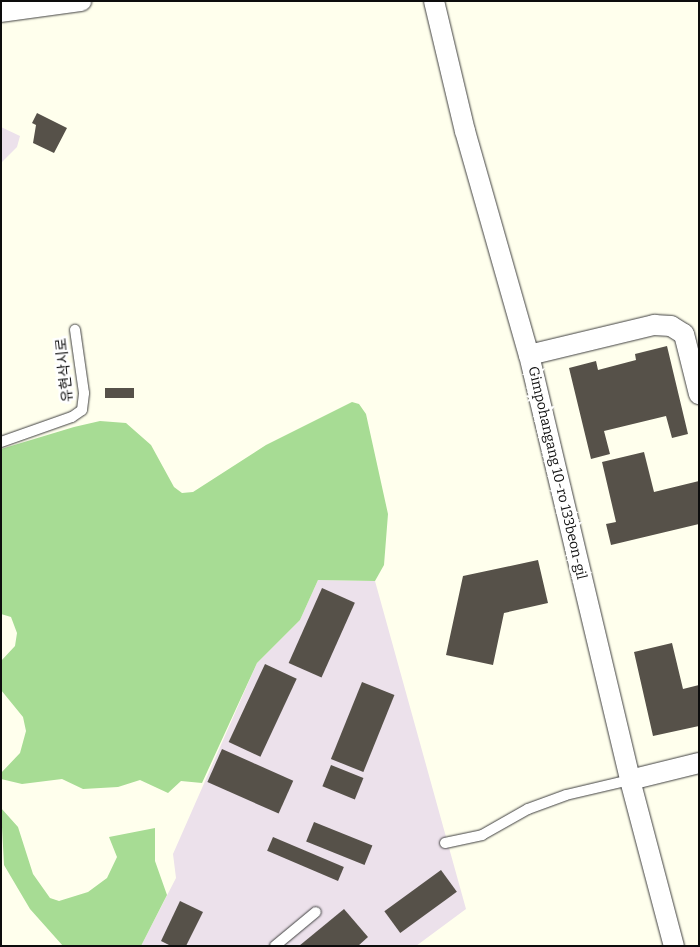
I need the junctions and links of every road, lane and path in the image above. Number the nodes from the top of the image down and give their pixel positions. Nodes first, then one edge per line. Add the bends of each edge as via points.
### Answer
1 (81, 1) edge
2 (434, 1) edge
3 (1, 12) edge
4 (75, 330) dead end
5 (529, 355) junction
6 (699, 394) edge
7 (1, 442) edge
8 (699, 763) edge
9 (630, 780) junction
10 (445, 842) dead end
11 (316, 912) dead end
12 (275, 946) edge
13 (674, 946) edge

1 - 3 street
2 - 5 street, Gimpohangang 10-ro 133beon-gil via 465,131
4 - 7 lane, 유현삭시로 via 84,393 82,410 72,417
5 - 6 street via 654,325 671,326 684,334
5 - 9 street, Gimpohangang 10-ro 133beon-gil
8 - 9 street
9 - 10 lane via 566,795 528,809 482,835
9 - 13 street, Gimpohangang 10-ro 133beon-gil
11 - 12 lane

